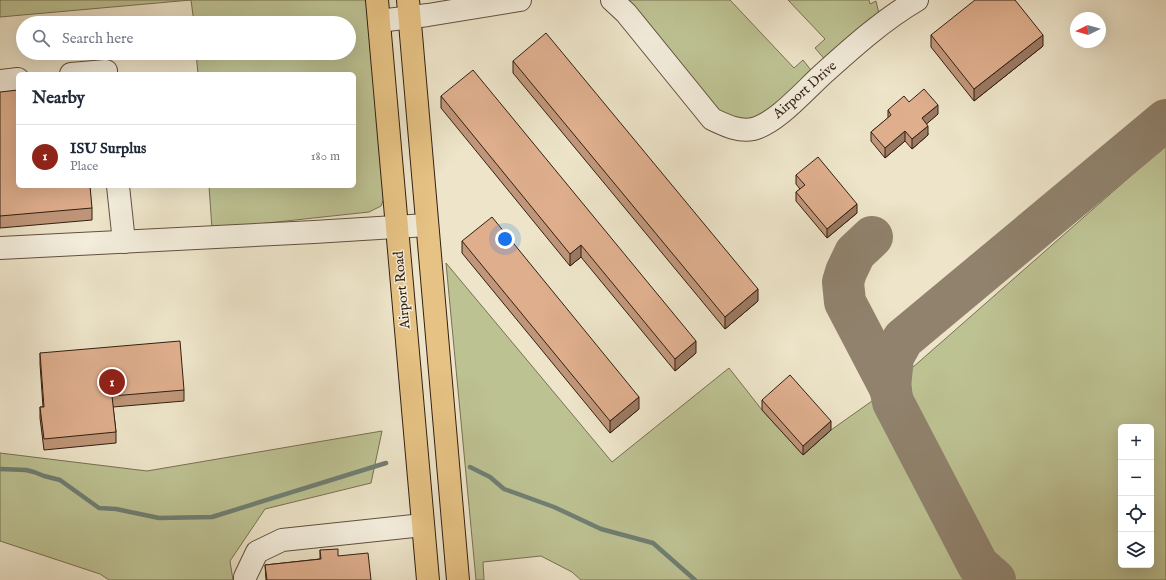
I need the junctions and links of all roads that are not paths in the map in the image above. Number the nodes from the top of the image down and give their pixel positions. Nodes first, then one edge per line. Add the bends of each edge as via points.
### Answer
1 (520, 0) edge
2 (612, 0) edge
3 (917, 0) edge
4 (409, 9) edge
5 (378, 10) edge
6 (94, 72) edge
7 (106, 72) edge
8 (16, 79) edge
9 (0, 81) edge
10 (118, 188) edge
11 (427, 224) junction
12 (397, 227) junction
13 (124, 242) junction
14 (0, 248) edge
15 (423, 526) junction
16 (245, 580) edge
17 (428, 580) edge
18 (458, 580) edge

1 - 4 street
2 - 3 street, Airport Drive via 626,13 712,119 731,128 752,129 773,119 895,13
4 - 5 street
4 - 11 main road
5 - 12 main road, Airport Road
6 - 7 street
8 - 9 street
10 - 13 street
11 - 12 street
11 - 18 main road
12 - 13 street
12 - 15 main road, Airport Road
13 - 14 street
15 - 16 street via 282,540 257,552
15 - 17 main road, Airport Road

